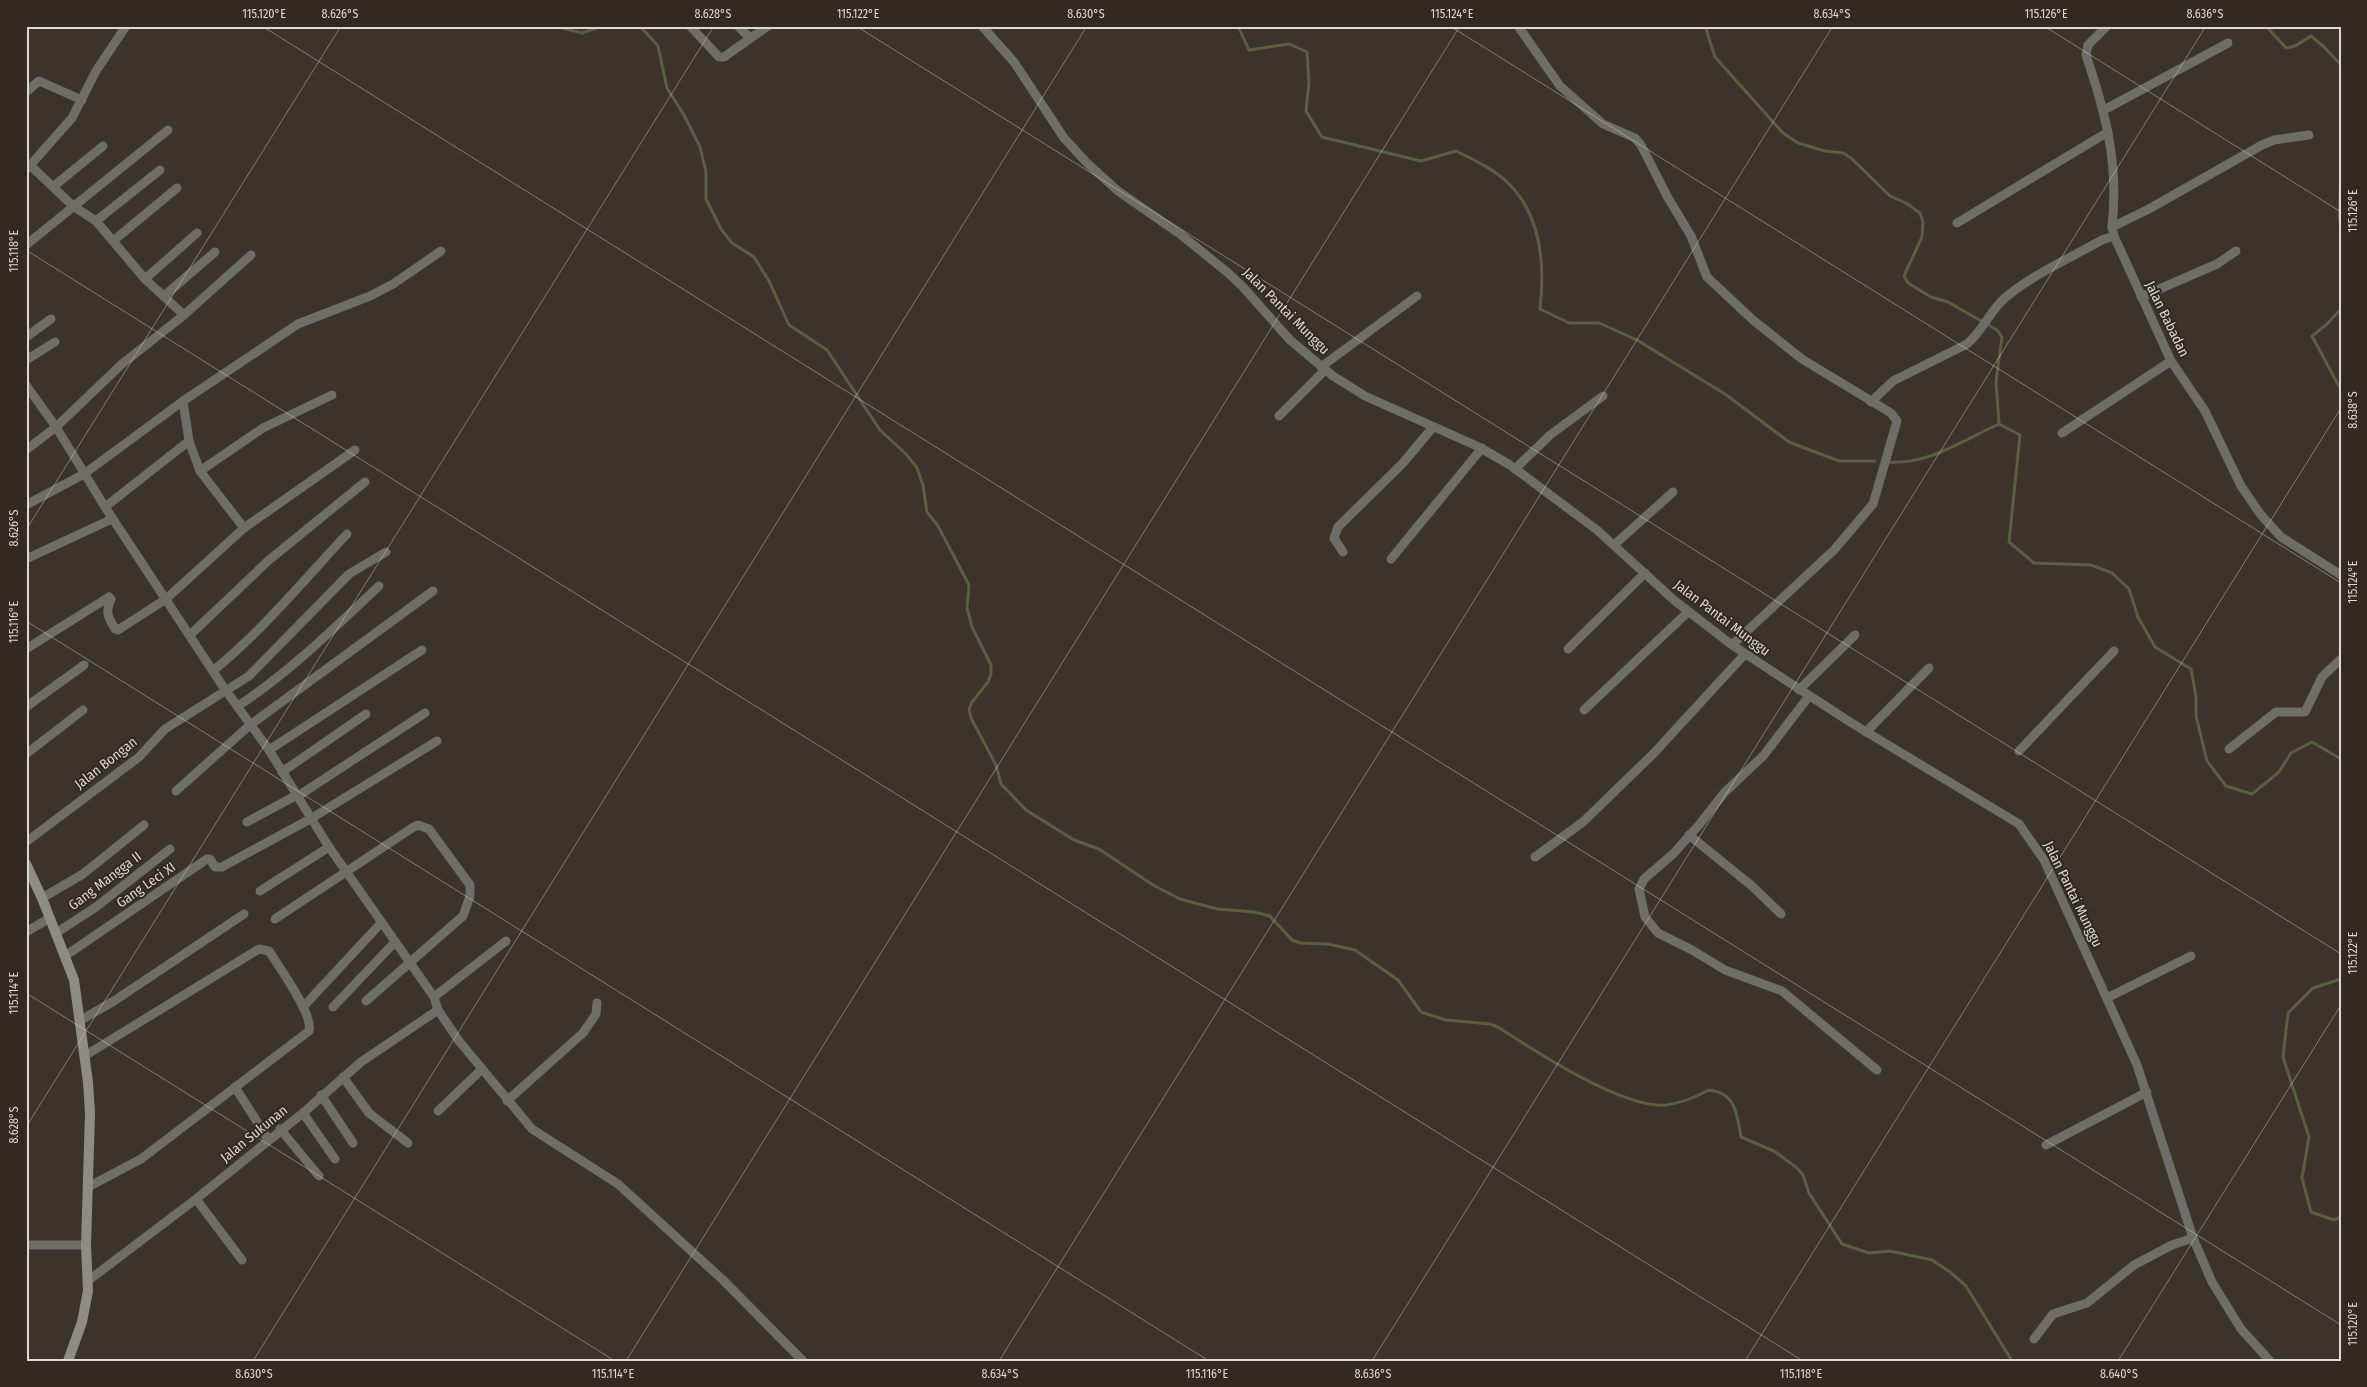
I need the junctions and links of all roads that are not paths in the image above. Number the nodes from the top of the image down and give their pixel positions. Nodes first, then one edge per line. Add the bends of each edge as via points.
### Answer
1 (126, 26) edge
2 (690, 26) edge
3 (738, 26) edge
4 (768, 26) edge
5 (982, 26) edge
6 (1518, 26) edge
7 (2107, 26) edge
8 (750, 38) junction
9 (2228, 42) dead end
10 (26, 92) edge
11 (82, 100) junction
12 (2104, 110) junction
13 (168, 130) dead end
14 (2108, 132) junction
15 (2309, 135) dead end
16 (103, 146) dead end
17 (29, 168) edge
18 (160, 170) dead end
19 (54, 186) junction
20 (177, 188) dead end
21 (73, 206) junction
22 (96, 221) junction
23 (1957, 222) dead end
24 (2113, 231) junction
25 (197, 233) dead end
26 (113, 241) junction
27 (26, 245) edge
28 (442, 251) dead end
29 (2236, 251) dead end
30 (215, 252) dead end
31 (252, 255) dead end
32 (145, 279) junction
33 (164, 296) junction
34 (1416, 296) dead end
35 (2142, 297) junction
36 (184, 315) junction
37 (51, 319) dead end
38 (26, 337) edge
39 (55, 342) dead end
40 (26, 360) edge
41 (2171, 360) junction
42 (1323, 369) junction
43 (26, 385) edge
44 (332, 396) dead end
45 (1603, 396) dead end
46 (183, 401) junction
47 (1871, 402) junction
48 (1279, 416) dead end
49 (1433, 426) junction
50 (56, 427) junction
51 (2062, 433) dead end
52 (189, 441) junction
53 (1482, 448) junction
54 (26, 450) edge
55 (355, 450) dead end
56 (1515, 469) junction
57 (200, 471) junction
58 (84, 474) junction
59 (365, 482) dead end
60 (1673, 492) dead end
61 (26, 505) edge
62 (105, 507) junction
63 (112, 518) junction
64 (244, 528) junction
65 (347, 534) dead end
66 (1614, 544) junction
67 (386, 552) dead end
68 (1343, 552) dead end
69 (26, 559) edge
70 (1391, 559) dead end
71 (1645, 573) junction
72 (2341, 575) edge
73 (379, 586) dead end
74 (433, 591) dead end
75 (166, 599) junction
76 (1688, 612) junction
77 (1855, 634) dead end
78 (190, 636) junction
79 (1732, 645) junction
80 (26, 649) edge
81 (1568, 649) dead end
82 (422, 650) dead end
83 (2114, 651) dead end
84 (1745, 654) junction
85 (2341, 659) edge
86 (84, 665) dead end
87 (1929, 668) dead end
88 (214, 670) junction
89 (1800, 690) junction
90 (227, 691) junction
91 (1809, 696) junction
92 (238, 706) junction
93 (26, 707) edge
94 (83, 710) dead end
95 (1584, 710) dead end
96 (425, 713) dead end
97 (366, 714) dead end
98 (250, 725) junction
99 (1866, 732) junction
100 (437, 741) dead end
101 (2229, 749) dead end
102 (268, 750) junction
103 (2019, 751) dead end
104 (26, 754) edge
105 (282, 772) junction
106 (176, 791) dead end
107 (297, 796) junction
108 (312, 818) junction
109 (247, 822) dead end
110 (144, 825) dead end
111 (1689, 835) junction
112 (26, 842) edge
113 (328, 847) junction
114 (170, 849) dead end
115 (1535, 857) dead end
116 (26, 864) edge
117 (346, 873) junction
118 (260, 891) dead end
119 (42, 898) junction
120 (244, 914) dead end
121 (1781, 914) dead end
122 (50, 918) junction
123 (275, 919) dead end
124 (381, 923) junction
125 (26, 932) edge
126 (56, 933) junction
127 (506, 941) dead end
128 (395, 942) junction
129 (65, 956) junction
130 (2191, 956) dead end
131 (410, 964) junction
132 (434, 997) junction
133 (2107, 998) junction
134 (366, 1001) dead end
135 (597, 1004) dead end
136 (303, 1007) junction
137 (333, 1007) dead end
138 (438, 1010) junction
139 (81, 1020) junction
140 (86, 1055) junction
141 (481, 1070) junction
142 (1877, 1070) dead end
143 (343, 1077) junction
144 (235, 1087) junction
145 (2147, 1092) junction
146 (321, 1095) junction
147 (507, 1101) junction
148 (438, 1111) dead end
149 (303, 1113) junction
150 (280, 1129) junction
151 (268, 1139) junction
152 (408, 1143) dead end
153 (352, 1144) dead end
154 (2046, 1145) dead end
155 (335, 1159) dead end
156 (319, 1176) dead end
157 (88, 1187) junction
158 (196, 1199) junction
159 (2193, 1238) junction
160 (26, 1245) edge
161 (86, 1245) junction
162 (242, 1260) dead end
163 (89, 1280) junction
164 (2034, 1339) dead end
165 (68, 1361) edge
166 (803, 1361) edge
167 (2270, 1361) edge

1 - 11 street via 96,71
2 - 8 street via 719,56 729,54
3 - 8 street
4 - 8 street
5 - 42 street, Jalan Pantai Munggu via 1014,62 1064,138 1087,163 1118,191 1227,272 1290,340
6 - 47 street via 1560,86 1603,124 1635,138 1641,145 1666,196 1691,236 1707,277 1802,359
7 - 12 street, Jalan Babadan via 2088,45 2086,54
9 - 12 street
10 - 11 street via 39,81
11 - 17 street via 72,118
12 - 14 street, Jalan Babadan
13 - 21 street
14 - 23 street
14 - 24 street, Jalan Babadan via 2114,170
15 - 24 street via 2262,145
16 - 19 street
17 - 19 street
18 - 22 street
19 - 21 street
20 - 26 street
21 - 22 street
21 - 27 street
22 - 26 street
24 - 35 street, Jalan Babadan
24 - 47 street via 2025,283 1993,310 1976,337 1967,344 1893,381
25 - 32 street
26 - 32 street
28 - 46 street via 370,296 298,324
29 - 35 street via 2217,264
30 - 33 street
31 - 36 street
32 - 33 street
33 - 36 street
34 - 42 street
35 - 41 street, Jalan Babadan
36 - 50 street via 122,364
37 - 38 street
39 - 40 street
41 - 51 street
41 - 72 street, Jalan Babadan via 2205,411 2241,486 2260,514 2281,537
42 - 48 street
42 - 49 street, Jalan Pantai Munggu via 1365,396
43 - 50 street
44 - 57 street via 263,428
45 - 56 street via 1550,435
46 - 52 street
46 - 58 street
47 - 79 street via 1891,413 1897,421 1873,504 1834,550
49 - 53 street, Jalan Pantai Munggu
49 - 68 street via 1403,463 1338,526 1334,538
50 - 54 street
50 - 58 street
52 - 57 street
52 - 62 street
53 - 56 street, Jalan Pantai Munggu
53 - 70 street
55 - 64 street
56 - 66 street, Jalan Pantai Munggu
57 - 64 street
58 - 61 street
58 - 62 street
59 - 78 street via 269,560
60 - 66 street
62 - 63 street
63 - 69 street
63 - 75 street
64 - 75 street
65 - 88 street via 266,624
66 - 71 street, Jalan Pantai Munggu
67 - 90 street, Jalan Bongan via 349,574 249,676
71 - 76 street, Jalan Pantai Munggu
71 - 81 street
73 - 92 street via 299,661
74 - 98 street
75 - 78 street
75 - 80 street via 118,630 107,614 109,597
76 - 79 street, Jalan Pantai Munggu
76 - 95 street
77 - 89 street
78 - 88 street
79 - 84 street, Jalan Pantai Munggu
82 - 102 street
83 - 103 street
84 - 89 street, Jalan Pantai Munggu
84 - 115 street via 1654,753 1583,822
85 - 101 street via 2322,677 2305,712 2276,712
86 - 93 street
87 - 99 street
88 - 90 street
89 - 91 street, Jalan Pantai Munggu
90 - 92 street
90 - 112 street, Jalan Bongan via 165,729 139,757
91 - 99 street, Jalan Pantai Munggu
91 - 111 street via 1764,755 1719,797
92 - 98 street
94 - 104 street
96 - 107 street
97 - 105 street
98 - 102 street
98 - 106 street
99 - 133 street, Jalan Pantai Munggu via 2025,830 2044,860
100 - 108 street
102 - 105 street
105 - 107 street
107 - 108 street
107 - 109 street
108 - 113 street
108 - 129 street, Gang Leci XI via 220,868 207,859
110 - 119 street via 83,874
111 - 121 street
111 - 142 street via 1640,884 1645,916 1652,928 1725,970 1782,991
113 - 117 street
113 - 118 street
114 - 126 street, Gang Mangga II via 96,907
116 - 119 street
117 - 123 street
117 - 124 street
117 - 131 street via 418,825 429,829 470,884 470,896 463,916
119 - 122 street
120 - 139 street
122 - 125 street
122 - 126 street
124 - 128 street
124 - 136 street
126 - 129 street
127 - 132 street
128 - 131 street
128 - 137 street
129 - 139 street via 74,980
130 - 133 street
131 - 132 street
131 - 134 street
132 - 138 street
133 - 145 street, Jalan Pantai Munggu
135 - 147 street via 596,1014 583,1033
136 - 140 street via 269,952 259,949
136 - 144 street via 309,1031
138 - 141 street
138 - 143 street, Jalan Sukunan
139 - 140 street
140 - 157 street
141 - 147 street
141 - 148 street
143 - 146 street, Jalan Sukunan
143 - 152 street via 369,1113
144 - 151 street
144 - 157 street via 140,1158
145 - 154 street
145 - 159 street, Jalan Pantai Munggu
146 - 149 street, Jalan Sukunan
146 - 153 street
147 - 166 street via 532,1129 618,1184 723,1280
149 - 150 street, Jalan Sukunan
149 - 155 street
150 - 151 street, Jalan Sukunan
150 - 156 street
151 - 158 street, Jalan Sukunan
157 - 161 street
158 - 162 street
158 - 163 street, Jalan Sukunan
159 - 164 street via 2134,1265 2087,1303 2053,1314
159 - 167 street, Jalan Pantai Munggu via 2229,1312
160 - 161 street
161 - 163 street
163 - 165 street via 86,1308

